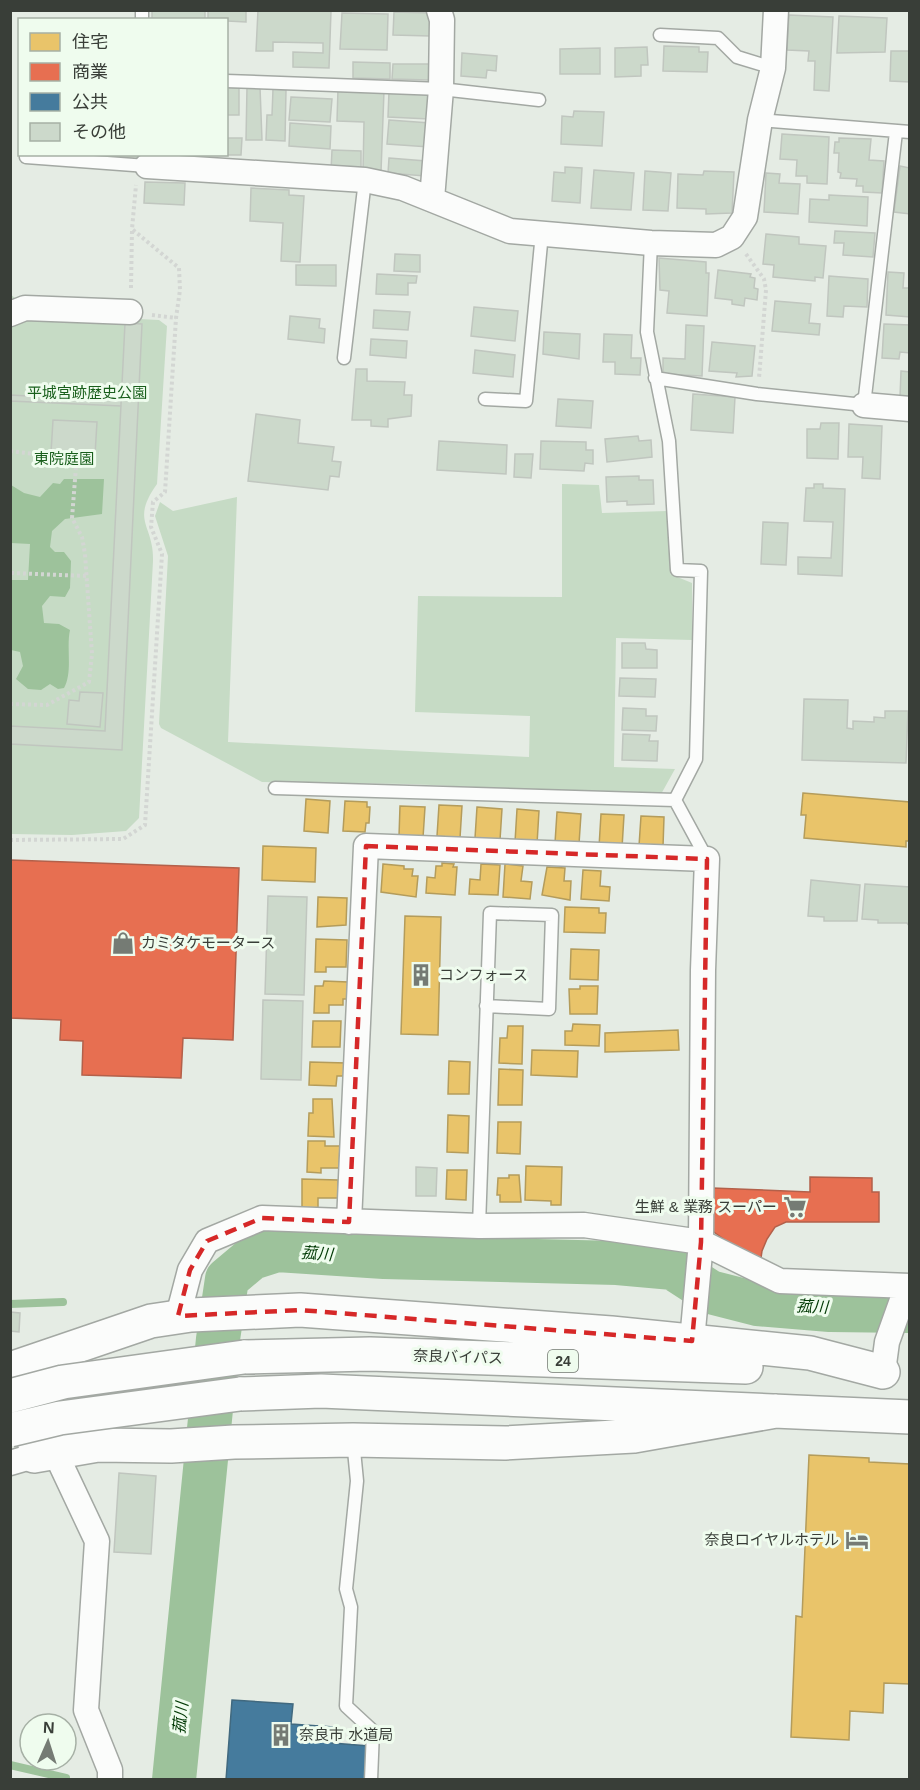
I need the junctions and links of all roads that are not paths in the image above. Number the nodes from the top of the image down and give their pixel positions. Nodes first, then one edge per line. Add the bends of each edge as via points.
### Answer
1 (439, 10) edge
2 (776, 10) edge
3 (660, 35) dead end
4 (773, 68) junction
5 (228, 81) edge
6 (441, 89) junction
7 (539, 100) dead end
8 (760, 120) junction
9 (896, 132) junction
10 (909, 132) edge
11 (27, 156) edge
12 (147, 160) edge
13 (365, 180) junction
14 (432, 199) junction
15 (542, 234) junction
16 (651, 243) junction
17 (130, 312) road end
18 (10, 314) edge
19 (344, 358) dead end
20 (655, 378) junction
21 (485, 399) dead end
22 (864, 405) junction
23 (909, 409) edge
24 (274, 788) dead end
25 (675, 800) junction
26 (707, 859) junction
27 (486, 1006) junction
28 (349, 1222) junction
29 (479, 1226) junction
30 (701, 1242) junction
31 (908, 1286) edge
32 (185, 1316) junction
33 (692, 1341) junction
34 (10, 1369) edge
35 (896, 1373) edge
36 (10, 1381) edge
37 (10, 1396) edge
38 (776, 1411) junction
39 (909, 1417) edge
40 (10, 1430) edge
41 (353, 1440) junction
42 (33, 1457) edge
43 (110, 1779) edge
44 (371, 1779) edge

1 - 6 street
2 - 4 street
3 - 4 lane via 718,38 737,57
4 - 8 street
5 - 6 lane
6 - 7 lane
6 - 14 street
8 - 9 lane
8 - 16 street via 745,217 732,237 716,245
9 - 10 lane
9 - 22 lane
11 - 12 lane
12 - 13 street
13 - 14 street
13 - 19 lane
14 - 15 street via 510,231
15 - 16 street
15 - 21 lane via 526,401
16 - 20 lane via 647,332
17 - 18 street via 25,308
20 - 22 lane
20 - 25 lane via 669,441 677,570 701,571 696,759
22 - 23 street
24 - 25 lane
25 - 26 lane
26 - 28 street via 366,846
26 - 30 street
27 - 27 lane via 490,913 552,915 549,1009
27 - 29 lane
28 - 29 street
28 - 32 street via 262,1218 207,1241 190,1270
29 - 30 street via 584,1225
30 - 31 street via 780,1281
30 - 33 street
31 - 35 street via 887,1342
32 - 33 highway via 300,1310
32 - 34 highway via 151,1320
33 - 35 highway via 810,1353
35 - 37 highway, 奈良バイパス / 24, bridge via 370,1354 244,1357 63,1382
36 - 42 street
38 - 39 highway
38 - 40 highway, bridge via 321,1391 240,1394 60,1418
38 - 41 highway via 634,1436 505,1443
41 - 42 highway via 98,1445
41 - 44 lane via 357,1480 346,1589 351,1607 346,1706 373,1731
42 - 43 street via 97,1541 86,1710

